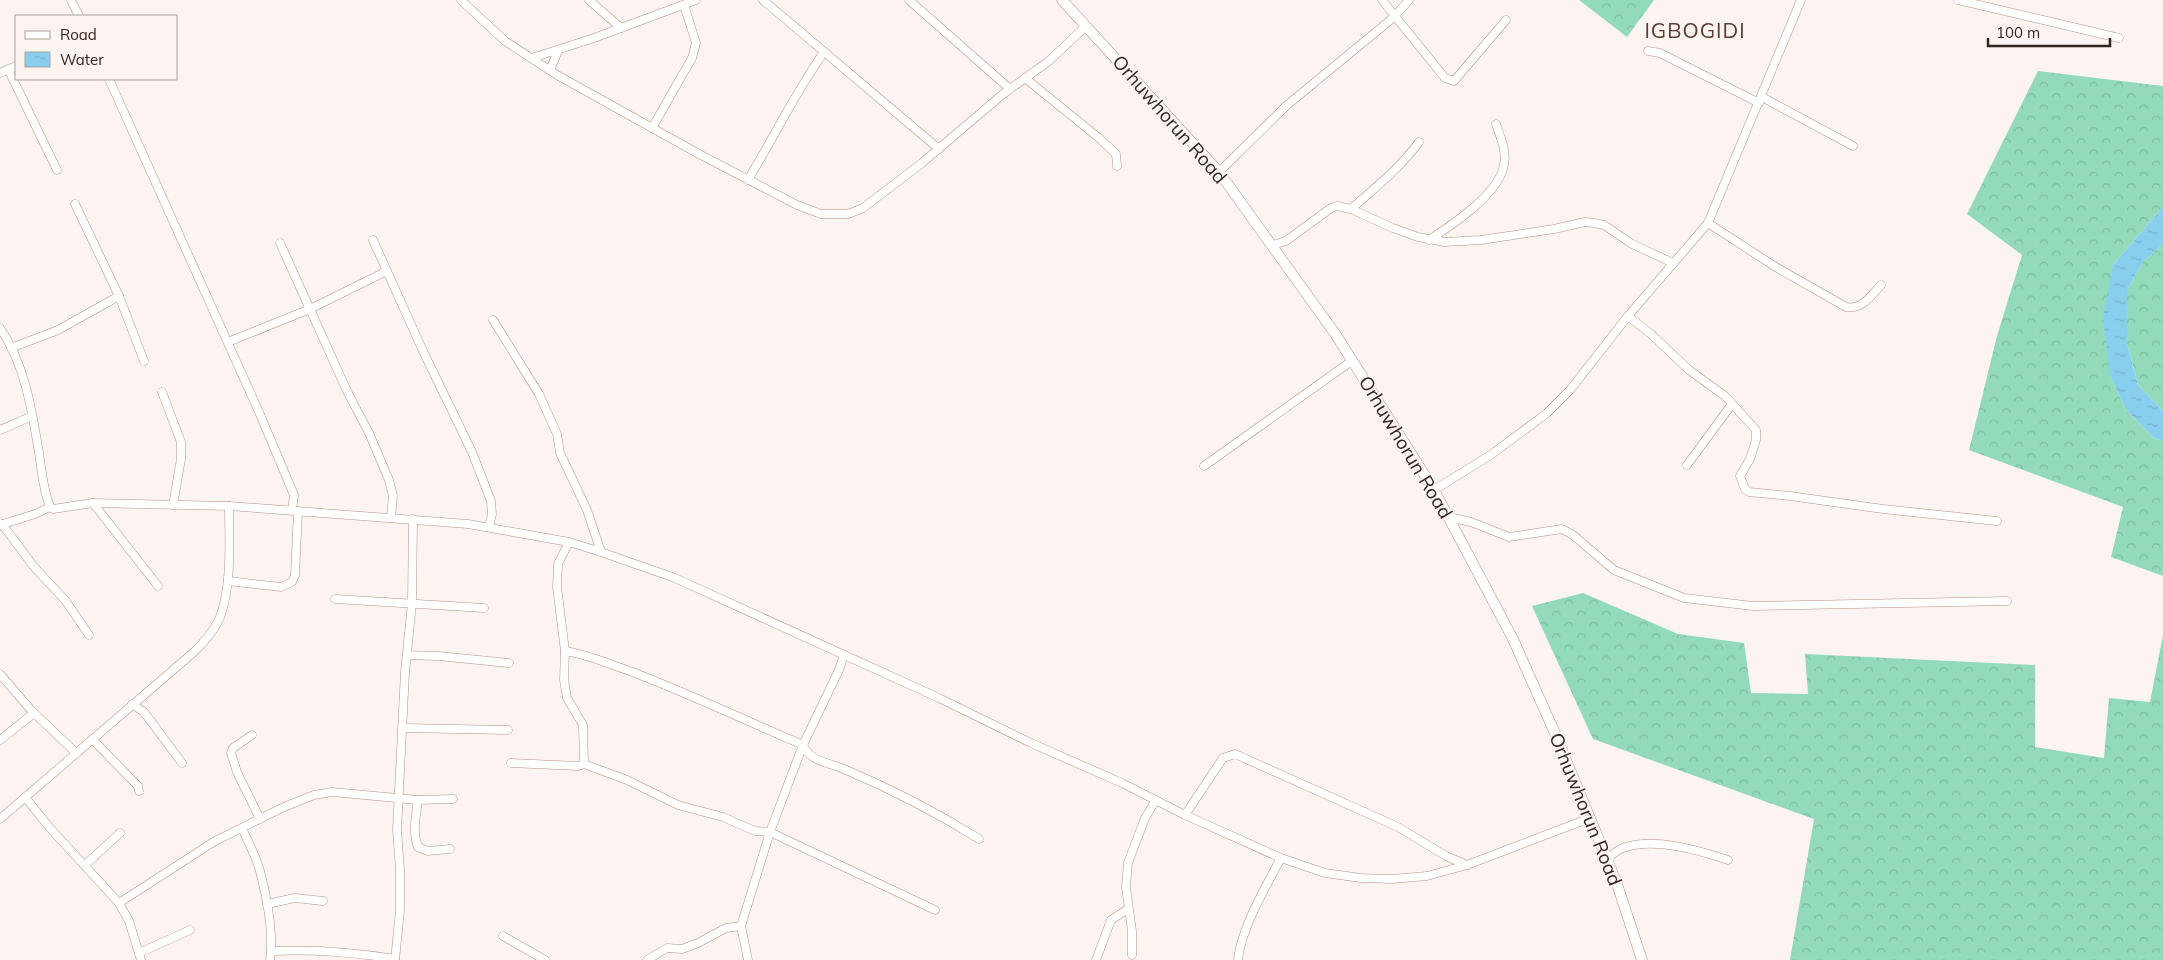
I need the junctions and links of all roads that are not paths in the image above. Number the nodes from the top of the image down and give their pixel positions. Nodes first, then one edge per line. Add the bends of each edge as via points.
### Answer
1 (71, 0) edge
2 (461, 0) edge
3 (589, 0) edge
4 (696, 0) edge
5 (763, 0) edge
6 (909, 0) edge
7 (1062, 0) edge
8 (1382, 0) edge
9 (1409, 0) edge
10 (1801, 0) edge
11 (1958, 0) edge
12 (684, 5) junction
13 (78, 15) edge
14 (1394, 17) junction
15 (1506, 20) dead end
16 (1086, 26) junction
17 (620, 28) junction
18 (2119, 38) dead end
19 (558, 51) junction
20 (1648, 51) dead end
21 (824, 52) junction
22 (532, 58) junction
23 (12, 68) edge
24 (550, 70) junction
25 (0, 73) edge
26 (1025, 78) junction
27 (17, 80) edge
28 (109, 80) edge
29 (1010, 89) junction
30 (1760, 100) junction
31 (1496, 124) dead end
32 (652, 128) junction
33 (1419, 142) dead end
34 (1853, 146) dead end
35 (939, 148) junction
36 (1117, 166) dead end
37 (57, 170) dead end
38 (1218, 172) junction
39 (748, 180) junction
40 (75, 204) dead end
41 (1351, 209) junction
42 (1708, 223) junction
43 (373, 240) dead end
44 (1429, 240) junction
45 (280, 243) dead end
46 (1273, 245) junction
47 (1673, 264) junction
48 (387, 271) junction
49 (1882, 285) dead end
50 (119, 296) junction
51 (310, 309) junction
52 (1628, 316) junction
53 (494, 320) dead end
54 (1, 333) edge
55 (228, 342) junction
56 (11, 348) junction
57 (1353, 360) junction
58 (144, 361) dead end
59 (162, 392) dead end
60 (1732, 404) junction
61 (32, 416) junction
62 (0, 430) edge
63 (1687, 465) dead end
64 (1204, 466) dead end
65 (1434, 490) junction
66 (93, 503) junction
67 (173, 504) junction
68 (229, 506) junction
69 (50, 507) junction
70 (295, 511) junction
71 (390, 517) junction
72 (1449, 518) junction
73 (413, 519) junction
74 (1997, 521) dead end
75 (1, 524) edge
76 (490, 527) junction
77 (568, 542) junction
78 (601, 552) junction
79 (228, 581) junction
80 (158, 586) dead end
81 (335, 599) dead end
82 (2007, 601) dead end
83 (412, 602) junction
84 (484, 608) dead end
85 (89, 635) dead end
86 (565, 651) junction
87 (406, 655) junction
88 (844, 655) junction
89 (509, 663) dead end
90 (0, 674) edge
91 (132, 704) junction
92 (34, 713) junction
93 (403, 728) junction
94 (508, 730) dead end
95 (252, 734) dead end
96 (92, 739) junction
97 (0, 740) edge
98 (803, 745) junction
99 (76, 753) junction
100 (182, 763) dead end
101 (511, 763) dead end
102 (584, 764) junction
103 (139, 790) dead end
104 (25, 797) junction
105 (399, 797) junction
106 (453, 799) dead end
107 (418, 800) junction
108 (1156, 800) junction
109 (1185, 815) junction
110 (1590, 818) junction
111 (0, 819) edge
112 (260, 819) junction
113 (242, 828) junction
114 (770, 832) junction
115 (120, 833) dead end
116 (979, 839) dead end
117 (450, 849) dead end
118 (1281, 858) junction
119 (1607, 859) junction
120 (1728, 860) dead end
121 (85, 865) junction
122 (1468, 865) junction
123 (322, 901) dead end
124 (118, 903) junction
125 (267, 904) junction
126 (1128, 909) junction
127 (935, 910) dead end
128 (741, 926) junction
129 (190, 930) dead end
130 (503, 936) dead end
131 (272, 951) junction
132 (1132, 955) dead end
133 (140, 956) edge
134 (395, 959) edge
135 (651, 959) edge
136 (270, 960) edge
137 (545, 960) edge
138 (748, 960) edge
139 (1096, 960) edge
140 (1238, 960) edge
141 (1642, 960) edge

1 - 13 street
2 - 22 street via 506,41
3 - 17 street
4 - 12 street
5 - 21 street
6 - 29 street
7 - 16 street, Orhuwhorun Road
8 - 14 street
9 - 14 street
10 - 30 street
11 - 18 street
12 - 17 street
12 - 32 street via 696,43 692,58
14 - 15 street via 1446,78 1454,81
14 - 38 street via 1286,106
16 - 26 street via 1049,61
16 - 38 street, Orhuwhorun Road
17 - 19 street
19 - 22 street
19 - 24 street
20 - 30 street via 1660,53
21 - 35 street
21 - 39 street
22 - 24 street
23 - 25 street
24 - 32 street
26 - 29 street
26 - 36 street via 1100,138 1116,154
27 - 37 street
28 - 55 street
29 - 35 street
30 - 34 street
30 - 42 street
31 - 44 street via 1505,157 1498,178 1477,205
32 - 39 street
33 - 41 street via 1394,173
35 - 39 street via 876,199 848,214 821,214 797,206
38 - 46 street, Orhuwhorun Road
40 - 50 street
41 - 44 street
41 - 46 street via 1331,208 1286,241
42 - 47 street
42 - 49 street via 1846,307 1861,305
43 - 48 street
44 - 47 street via 1480,240 1585,222 1604,225 1632,244
45 - 51 street
46 - 57 street, Orhuwhorun Road
47 - 52 street
48 - 51 street
48 - 76 street via 472,452 491,501
50 - 56 street via 58,330
50 - 58 street
51 - 55 street
51 - 71 street via 389,480 393,496
52 - 60 street
52 - 65 street via 1570,390 1547,413 1492,454
53 - 78 street via 539,394
54 - 56 street
55 - 70 street via 294,495
56 - 61 street via 22,375
57 - 64 street
57 - 65 street, Orhuwhorun Road
59 - 67 street via 181,442
60 - 63 street
60 - 74 street via 1756,430 1750,458 1740,476 1749,492
61 - 62 street
61 - 69 street
65 - 72 street, Orhuwhorun Road
66 - 67 street
66 - 69 street
66 - 80 street
67 - 68 street
68 - 70 street
68 - 79 street
69 - 75 street
70 - 71 street
70 - 79 street via 292,582 281,587
71 - 73 street
72 - 82 street via 1472,522 1509,538 1562,529 1614,570 1691,599 1753,606
72 - 110 street, Orhuwhorun Road via 1512,639
73 - 76 street
73 - 83 street
75 - 85 street via 65,600
76 - 77 street
77 - 78 street
77 - 86 street via 558,564 557,587
78 - 88 street via 675,578
79 - 91 street via 222,612 208,636 194,652
81 - 83 street
83 - 84 street
83 - 87 street
86 - 98 street via 580,653 663,684
86 - 102 street via 567,698 583,726
87 - 89 street
87 - 93 street
88 - 98 street
88 - 108 street
90 - 92 street
91 - 96 street
91 - 100 street via 144,712
92 - 97 street
92 - 99 street
93 - 94 street
93 - 105 street
95 - 112 street via 231,753
96 - 99 street
96 - 103 street
98 - 114 street
98 - 116 street via 813,758 844,769 943,816
99 - 104 street
101 - 102 street
102 - 114 street via 627,780 678,805
104 - 111 street
104 - 121 street
105 - 107 street
105 - 112 street via 332,792 314,795
105 - 134 street via 400,910
106 - 107 street
107 - 117 street via 414,823 418,847 428,851
108 - 109 street
108 - 126 street via 1145,818 1128,863
109 - 118 street
109 - 122 street via 1223,758 1235,754 1398,827 1446,856
110 - 119 street, Orhuwhorun Road
110 - 122 street
112 - 113 street
113 - 124 street via 215,841
113 - 125 street via 260,870
114 - 127 street
114 - 128 street
115 - 121 street
118 - 122 street via 1326,873 1392,880 1427,876
118 - 140 street via 1256,909
119 - 120 street via 1634,845 1657,845 1689,847
119 - 141 street, Orhuwhorun Road
121 - 124 street
123 - 125 street via 295,898
124 - 133 street via 129,921
125 - 131 street
126 - 132 street
126 - 139 street via 1111,920
128 - 135 street via 726,928 682,949 667,948
128 - 138 street
129 - 133 street
130 - 137 street
131 - 134 street via 352,952
131 - 136 street

